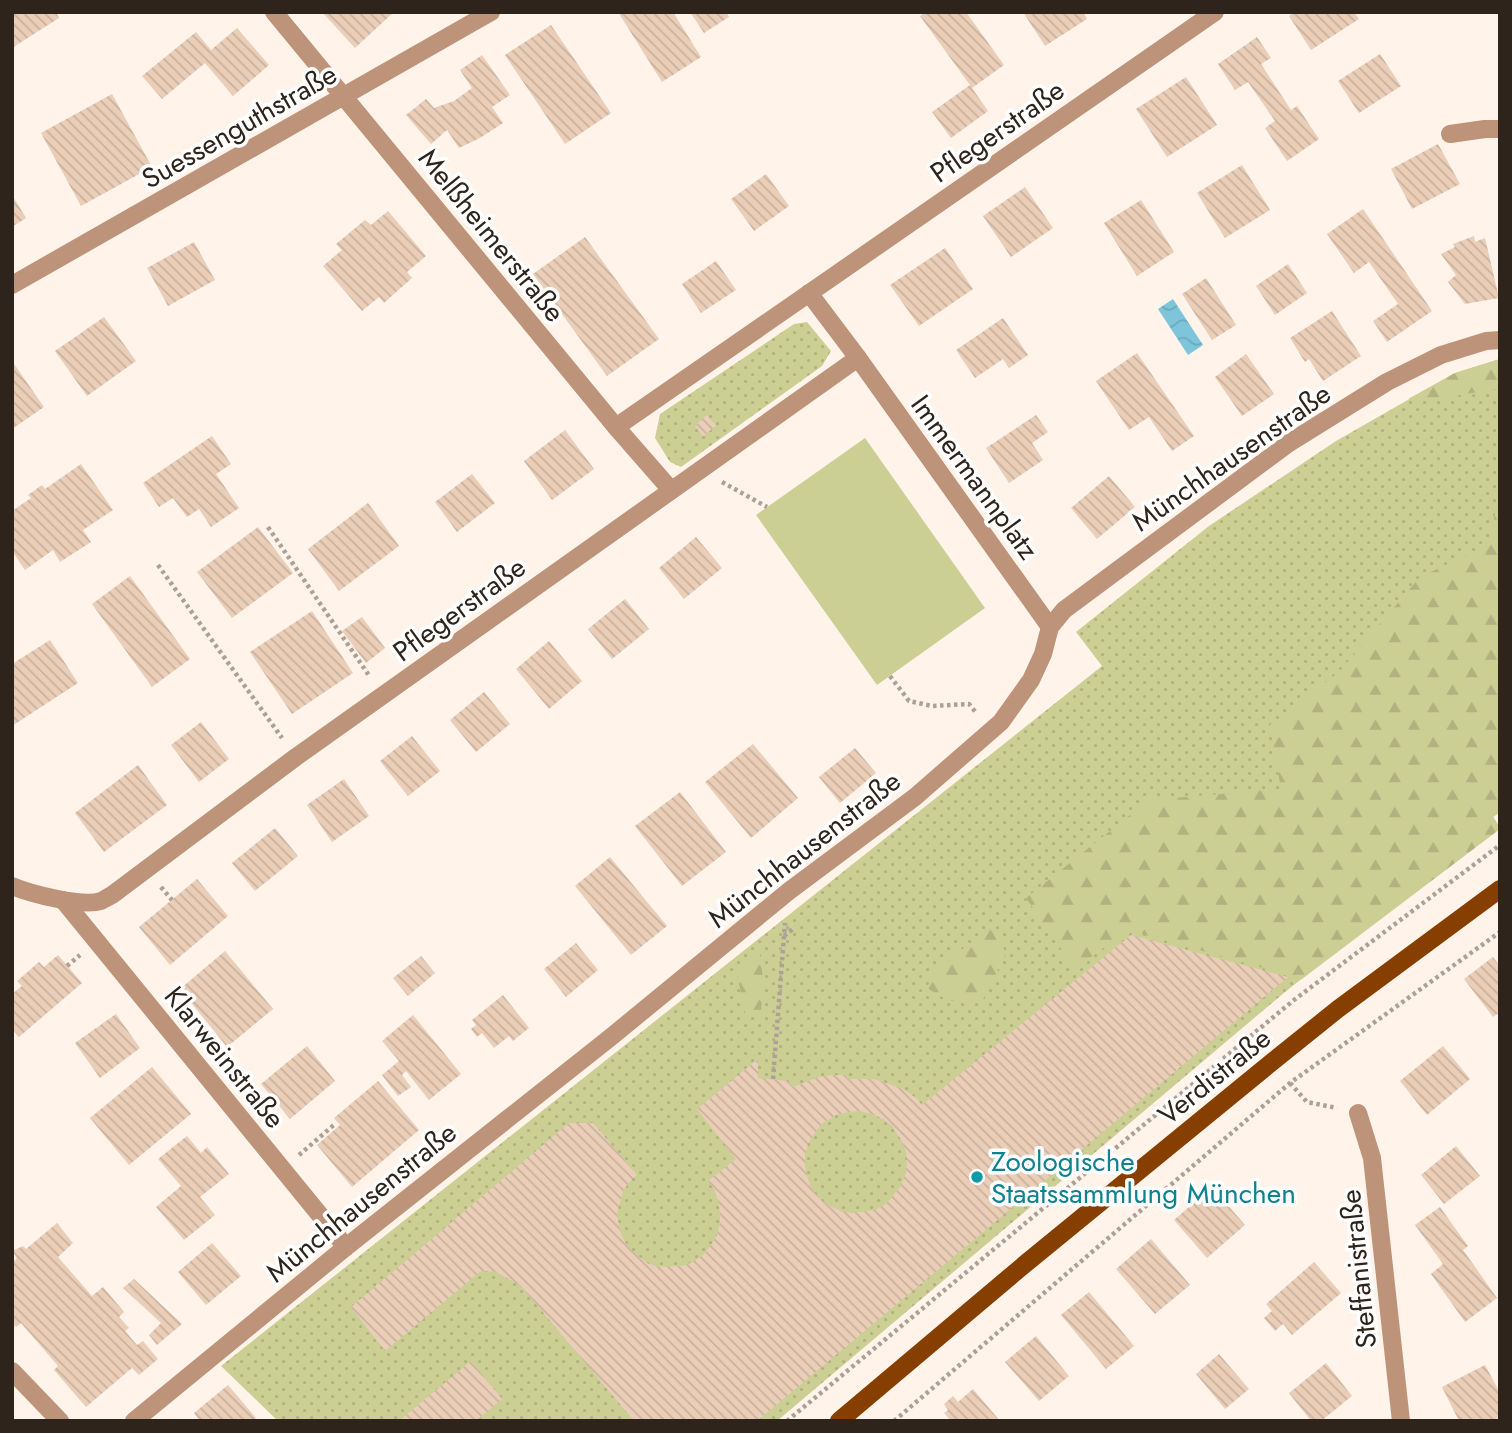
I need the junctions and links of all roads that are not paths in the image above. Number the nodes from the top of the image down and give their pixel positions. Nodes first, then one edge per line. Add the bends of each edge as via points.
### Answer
1 (274, 12) edge
2 (491, 12) edge
3 (1215, 12) edge
4 (345, 96) junction
5 (1500, 129) edge
6 (1450, 134) dead end
7 (12, 285) edge
8 (809, 293) junction
9 (1500, 340) edge
10 (858, 358) junction
11 (616, 427) junction
12 (671, 490) junction
13 (1051, 627) junction
14 (12, 886) edge
15 (1500, 889) edge
16 (63, 900) junction
17 (1358, 1113) road end
18 (346, 1247) junction
19 (12, 1371) edge
20 (61, 1421) edge
21 (134, 1421) edge
22 (839, 1421) edge
23 (1401, 1421) edge

1 - 4 street, Melßheimerstraße
2 - 4 street, Suessenguthstraße
3 - 8 street, Pflegerstraße
4 - 7 street, Suessenguthstraße
4 - 11 street, Melßheimerstraße
5 - 6 street
8 - 10 street
8 - 11 street, Pflegerstraße
9 - 13 street, Münchhausenstraße via 1441,355 1391,379 1289,443 1063,610
10 - 12 street, Pflegerstraße
10 - 13 street, Immermannplatz
11 - 12 street, Melßheimerstraße
12 - 16 street, Pflegerstraße via 296,757 112,895 101,901
13 - 18 street, Münchhausenstraße via 1031,680 992,730 915,797 789,891
14 - 16 street, Pflegerstraße
15 - 22 main road, Verdistraße via 1272,1062
16 - 18 street, Klarweinstraße
17 - 23 street, Steffanistraße via 1372,1158
18 - 21 street, Münchhausenstraße
19 - 20 street

